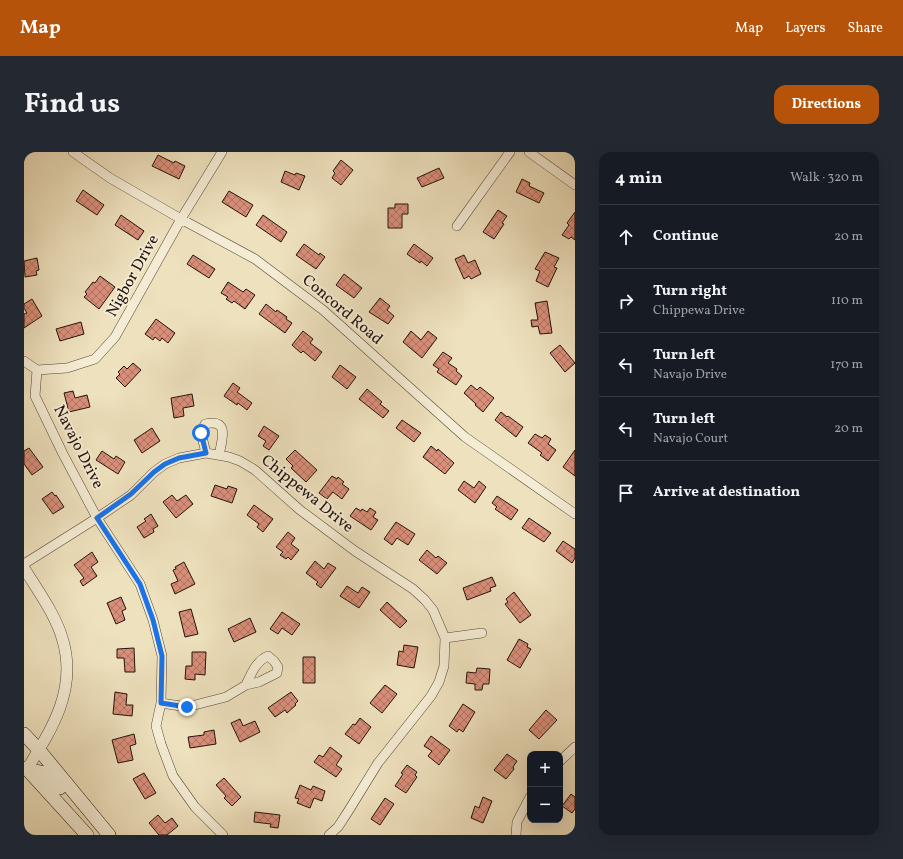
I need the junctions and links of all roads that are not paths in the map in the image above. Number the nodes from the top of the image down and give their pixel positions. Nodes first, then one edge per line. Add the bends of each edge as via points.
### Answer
1 (73, 152) edge
2 (222, 152) edge
3 (510, 152) edge
4 (529, 152) edge
5 (575, 185) edge
6 (181, 219) junction
7 (457, 226) dead end
8 (24, 361) edge
9 (37, 370) junction
10 (206, 453) junction
11 (219, 455) junction
12 (575, 514) edge
13 (97, 518) junction
14 (24, 564) edge
15 (24, 568) edge
16 (482, 633) dead end
17 (445, 638) junction
18 (246, 685) dead end
19 (161, 703) junction
20 (24, 734) edge
21 (24, 746) edge
22 (575, 747) edge
23 (39, 750) junction
24 (563, 758) edge
25 (25, 769) edge
26 (527, 802) edge
27 (87, 835) edge
28 (107, 835) edge
29 (223, 835) edge
30 (329, 835) edge
31 (516, 835) edge

1 - 6 street, Concord Road via 110,178
2 - 6 street, Nigbor Drive
3 - 7 street
4 - 5 street
6 - 9 street, Nigbor Drive via 115,338 95,359 67,368
6 - 12 street, Concord Road via 255,259 323,310 465,437
8 - 9 street
9 - 13 street, Navajo Drive via 35,396
10 - 11 street, Chippewa Drive
10 - 11 street via 201,433 205,424 213,422 222,428
10 - 13 street, Chippewa Drive via 179,458 165,464 131,494
11 - 17 street, Chippewa Drive via 240,461 255,470 300,510 355,551 414,589 433,610
13 - 14 street, Chippewa Drive
13 - 19 street, Navajo Drive via 140,584 153,620 162,656
15 - 23 street via 56,623 66,656 67,675 63,700 48,736
16 - 17 street
17 - 30 street, Chippewa Drive via 444,666 431,696 378,763 338,827
18 - 19 street via 226,697 187,707
19 - 29 street, Navajo Drive via 156,726 173,776 195,807
20 - 23 main road
21 - 23 main road
22 - 24 street
23 - 25 street
23 - 28 main road
25 - 27 main road
25 - 28 main road via 44,773 53,780 80,812
26 - 31 street via 517,822

